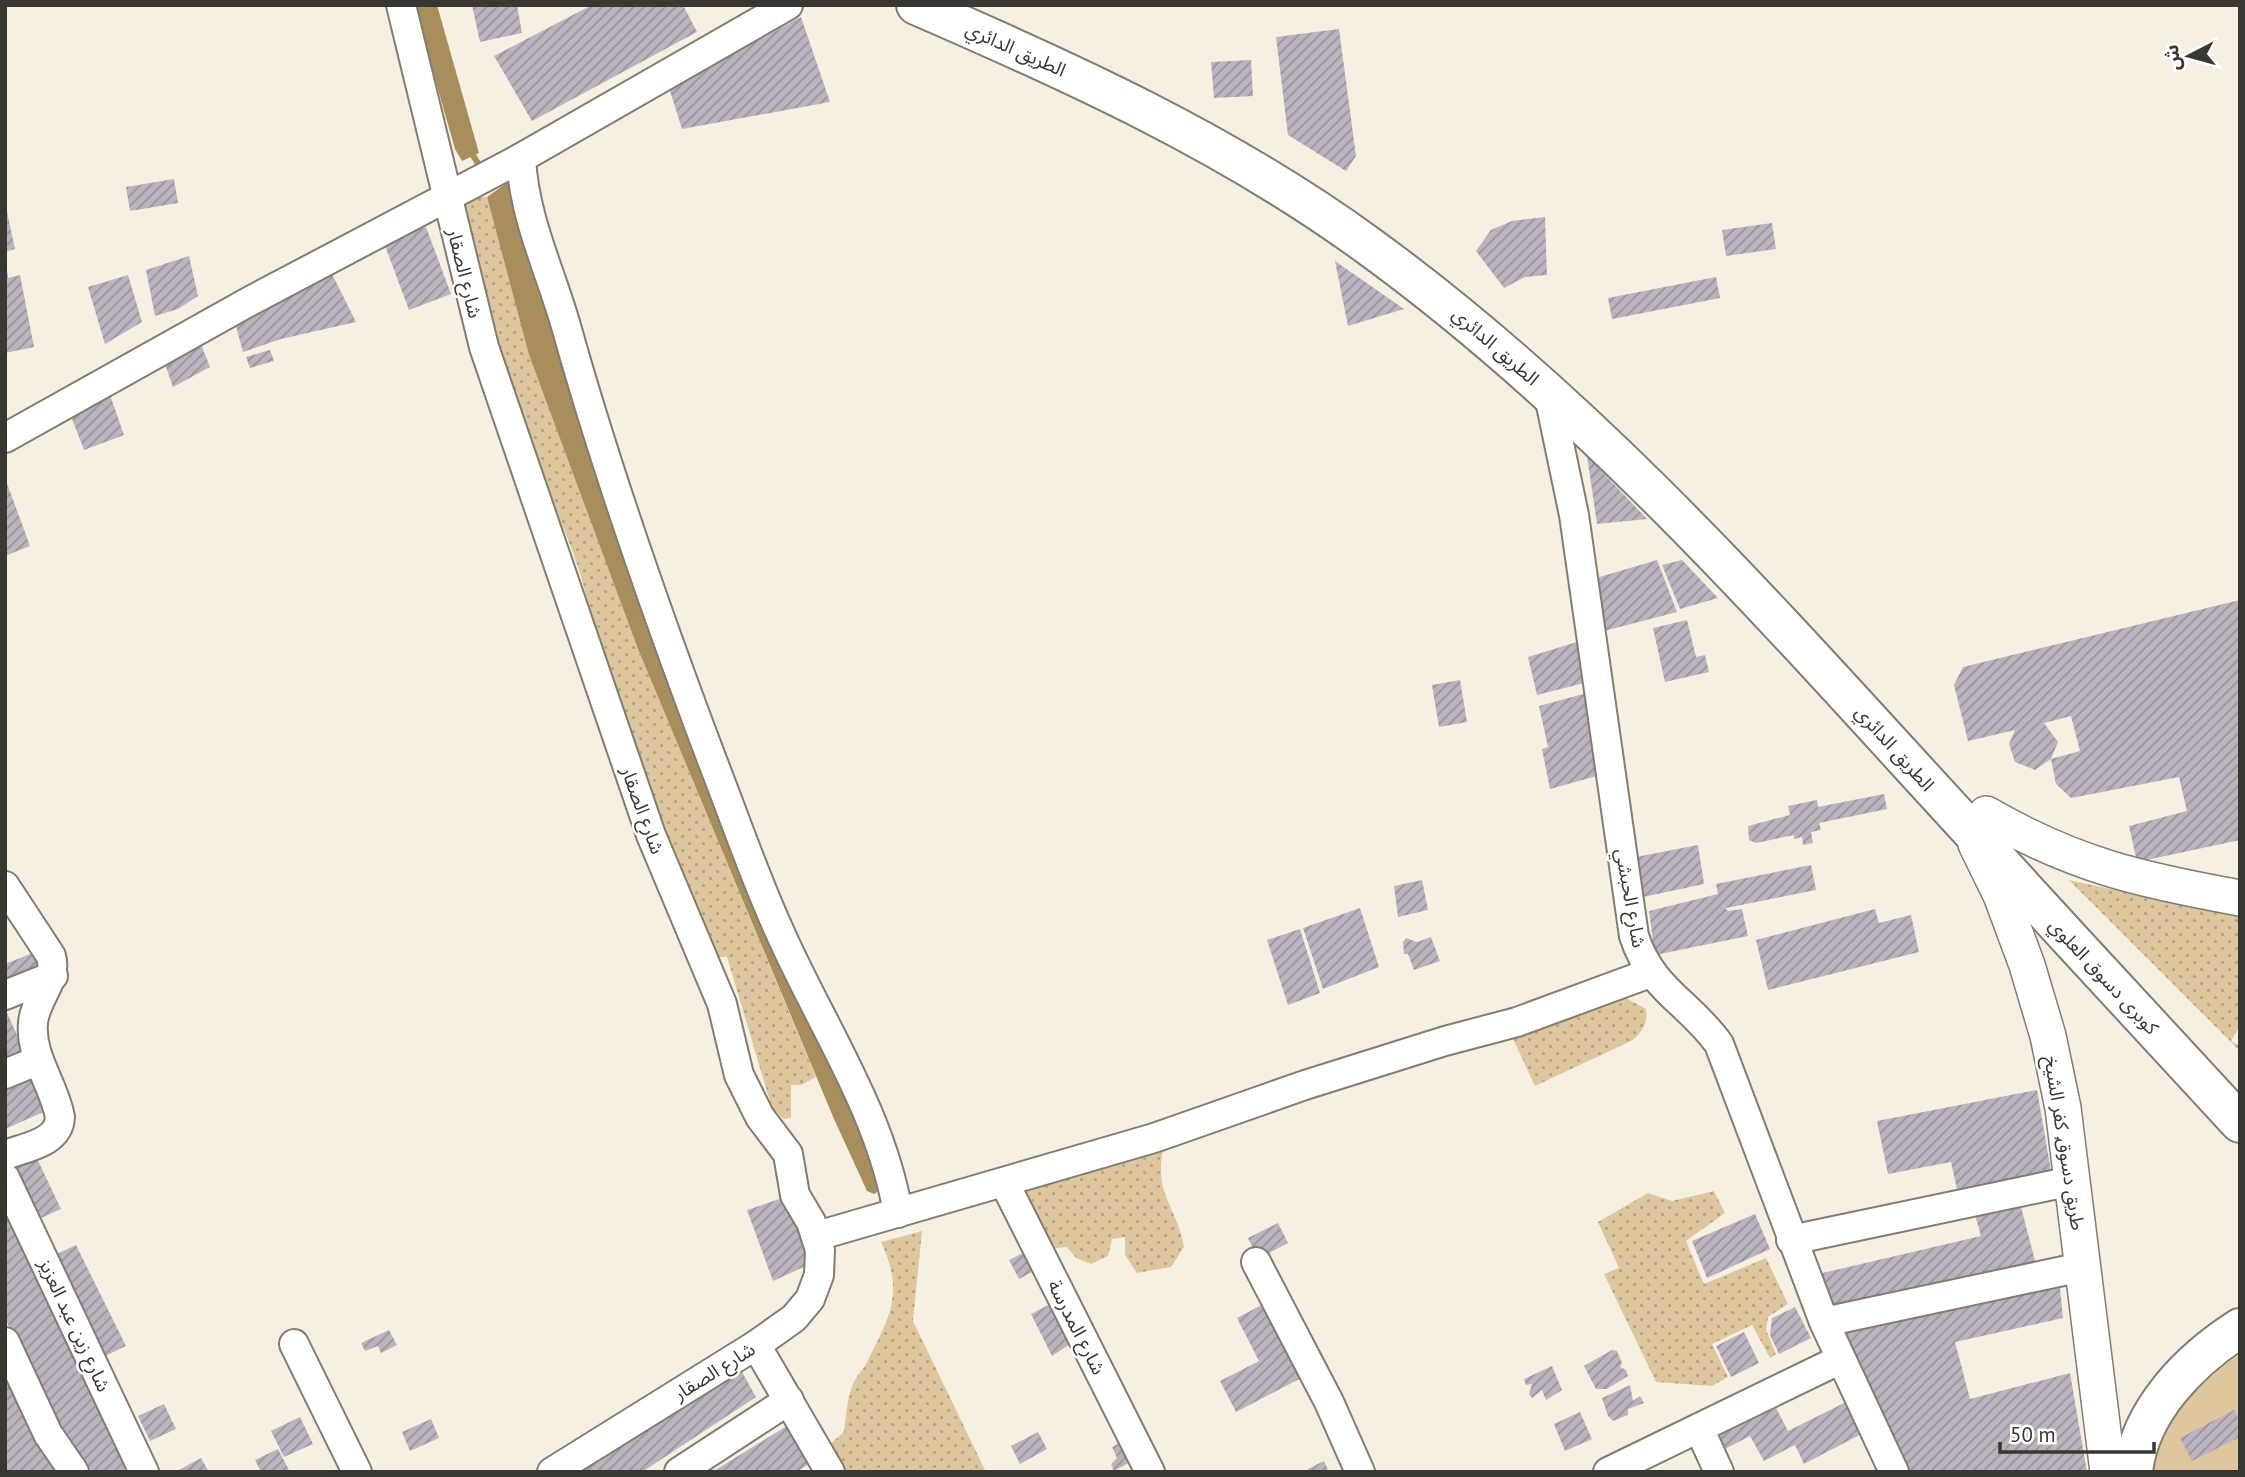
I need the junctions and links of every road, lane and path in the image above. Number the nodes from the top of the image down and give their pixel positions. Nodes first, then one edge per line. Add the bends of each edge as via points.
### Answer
1 (401, 5) edge
2 (788, 5) edge
3 (916, 5) edge
4 (980, 5) edge
5 (514, 162) junction
6 (451, 195) junction
7 (1548, 391) junction
8 (5, 438) edge
9 (1977, 821) junction
10 (7, 890) edge
11 (2240, 898) edge
12 (1650, 973) junction
13 (53, 976) junction
14 (5, 995) edge
15 (39, 1060) junction
16 (5, 1074) edge
17 (2240, 1087) edge
18 (2240, 1123) edge
19 (5, 1155) edge
20 (5, 1178) edge
21 (2072, 1181) junction
22 (1004, 1182) junction
23 (898, 1213) junction
24 (817, 1236) junction
25 (1791, 1240) junction
26 (1256, 1262) dead end
27 (2082, 1267) junction
28 (1824, 1322) junction
29 (2240, 1328) edge
30 (5, 1342) edge
31 (294, 1345) dead end
32 (757, 1345) junction
33 (1841, 1359) junction
34 (789, 1400) junction
35 (1699, 1428) junction
36 (823, 1469) edge
37 (683, 1471) edge
38 (74, 1472) edge
39 (144, 1472) edge
40 (357, 1472) edge
41 (552, 1472) edge
42 (1150, 1472) edge
43 (1360, 1472) edge
44 (1608, 1472) edge
45 (1719, 1472) edge
46 (1894, 1472) edge
47 (2108, 1472) edge
48 (2133, 1472) edge

1 - 6 street, شارع الصقار
2 - 5 street
3 - 7 highway, الطريق الدائري via 1159,116 1262,175 1362,241 1458,313
4 - 9 highway, الطريق الدائري via 1137,76 1227,125 1388,230 1479,300 1556,365 1712,517
5 - 6 street
5 - 23 street via 559,300 577,375 655,611 774,920 877,1133
6 - 8 street
6 - 24 street, شارع الصقار via 484,347 638,799 722,1004 743,1086 788,1154 795,1195
7 - 9 highway, الطريق الدائري
7 - 12 street, شارع الحبشي via 1574,515 1634,936
9 - 11 main road via 2100,868
9 - 17 highway, كوبرى دسوق العلوي
9 - 18 highway, كوبرى دسوق العلوي
9 - 21 main road, طريق دسوق, كفر الشيخ via 2048,1035
10 - 13 street via 51,956
12 - 22 street via 1517,1022
12 - 25 street, شارع الحبشي via 1719,1044
13 - 14 street
13 - 15 street via 33,1021
15 - 16 street
15 - 19 street via 59,1109 58,1130 52,1137
20 - 39 street, شارع زين عبد العزيز
21 - 25 street
21 - 27 main road, طريق دسوق, كفر الشيخ
22 - 23 street
22 - 42 street, شارع المدرسة
23 - 24 street
24 - 32 street, شارع الصقار via 819,1275 810,1299 794,1318
25 - 28 street, شارع الحبشي
26 - 43 street
27 - 28 street
27 - 47 main road, طريق دسوق, كفر الشيخ
28 - 33 street, شارع الحبشي
29 - 48 highway via 2208,1351 2155,1409 2142,1431
30 - 38 street via 48,1434
31 - 40 street
32 - 34 street
32 - 41 street, شارع الصقار
33 - 35 street
33 - 46 street, شارع الحبشي
34 - 36 street
34 - 37 street
35 - 44 street
35 - 45 street

